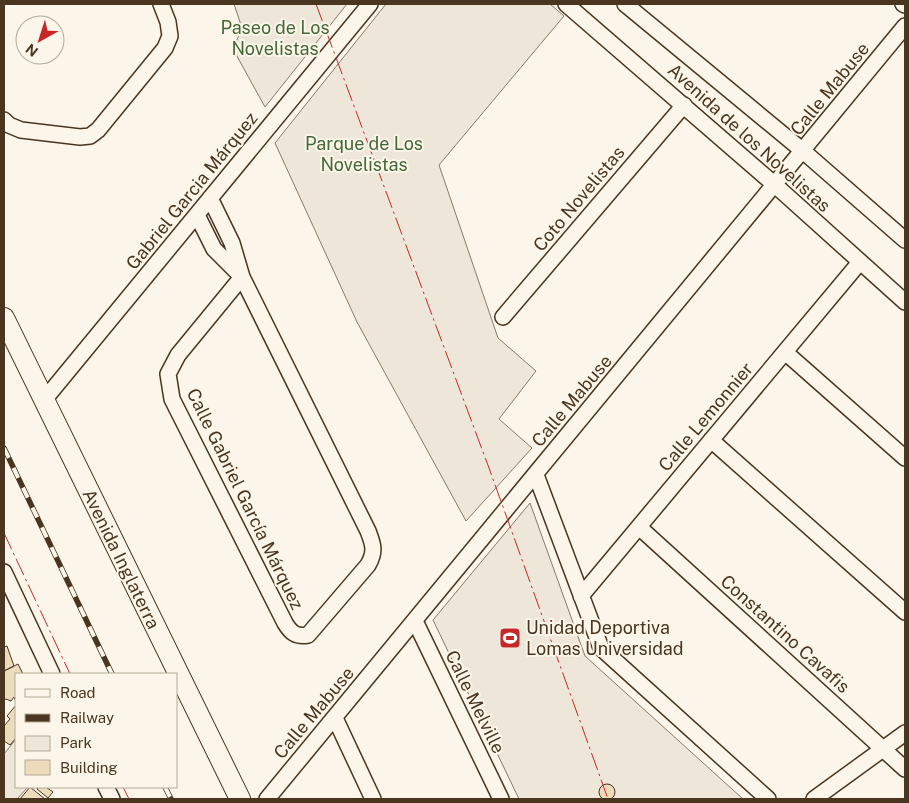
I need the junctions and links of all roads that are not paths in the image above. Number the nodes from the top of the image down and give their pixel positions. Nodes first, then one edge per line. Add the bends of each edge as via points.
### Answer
1 (161, 4) edge
2 (370, 4) edge
3 (566, 4) edge
4 (625, 4) edge
5 (905, 26) edge
6 (684, 105) junction
7 (4, 120) edge
8 (803, 151) junction
9 (775, 186) junction
10 (210, 198) junction
11 (197, 215) junction
12 (905, 240) edge
13 (860, 262) junction
14 (242, 277) junction
15 (905, 302) edge
16 (4, 318) edge
17 (503, 318) dead end
18 (785, 352) junction
19 (44, 402) junction
20 (711, 440) junction
21 (905, 458) edge
22 (536, 475) junction
23 (639, 527) junction
24 (4, 572) edge
25 (581, 596) junction
26 (905, 612) edge
27 (415, 621) junction
28 (52, 673) edge
29 (178, 673) edge
30 (178, 673) edge
31 (335, 718) junction
32 (905, 733) edge
33 (883, 749) junction
34 (905, 769) edge
35 (240, 799) edge
36 (267, 799) edge
37 (373, 799) edge
38 (501, 799) edge
39 (768, 799) edge
40 (814, 799) edge

1 - 7 street via 170,36 165,48 90,136 21,130
2 - 10 street, Gabriel Garcia Márquez
3 - 6 street, Avenida de los Novelistas
4 - 8 street, Avenida de los Novelistas
5 - 8 street, Calle Mabuse
6 - 9 street, Avenida de los Novelistas
6 - 17 street, Coto Novelistas
8 - 9 street, Calle Mabuse
8 - 12 street, Avenida de los Novelistas
9 - 13 street, Avenida de los Novelistas
9 - 22 street, Calle Mabuse
10 - 11 street, Gabriel Garcia Márquez
10 - 14 street, Calle Gabriel García Márquez via 232,243
11 - 14 street, Calle Gabriel García Márquez via 214,249
11 - 19 street, Gabriel Garcia Márquez
13 - 15 street, Avenida de los Novelistas
13 - 18 street, Calle Lemonnier
14 - 14 street, Calle Gabriel García Márquez via 178,355 168,374 172,399 285,622 291,632 299,636 308,635 368,565 373,557 373,544
16 - 19 street, Avenida Inglaterra
18 - 20 street, Calle Lemonnier
18 - 21 street
19 - 30 street, Avenida Inglaterra
20 - 23 street, Calle Lemonnier
20 - 26 street
22 - 25 street
22 - 27 street, Calle Mabuse
23 - 25 street, Calle Lemonnier
23 - 33 street, Constantino Cavafis
24 - 28 street
25 - 39 street via 601,648
27 - 31 street, Calle Mabuse
27 - 38 street, Calle Melville
29 - 35 street, Avenida Inglaterra
31 - 36 street, Calle Mabuse
31 - 37 street
32 - 33 street
33 - 34 street, Constantino Cavafis
33 - 40 street

